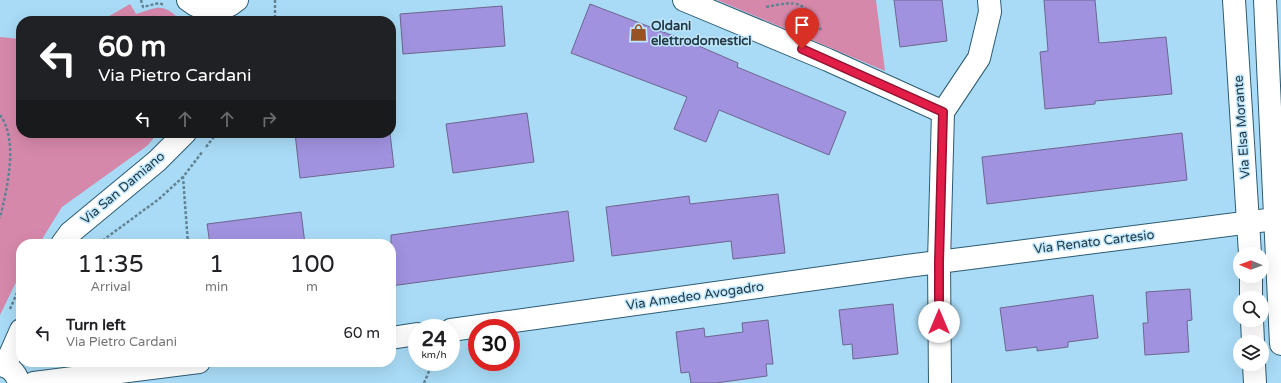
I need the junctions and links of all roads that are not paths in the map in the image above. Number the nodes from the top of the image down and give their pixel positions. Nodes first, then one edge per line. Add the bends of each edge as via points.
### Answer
1 (188, 0) edge
2 (684, 0) edge
3 (989, 0) edge
4 (1234, 0) edge
5 (1265, 0) edge
6 (227, 10) edge
7 (943, 112) junction
8 (180, 138) edge
9 (1275, 219) junction
10 (1248, 223) junction
11 (66, 239) edge
12 (1250, 247) edge
13 (939, 262) junction
14 (460, 329) edge
15 (408, 335) edge
16 (396, 337) edge
17 (16, 340) edge
18 (1281, 344) edge
19 (3, 366) edge
20 (160, 367) edge
21 (1254, 371) edge
22 (19, 383) edge
23 (34, 383) edge
24 (940, 383) edge
25 (1255, 383) edge

1 - 6 street via 204,9
2 - 7 street via 828,60
3 - 7 street via 990,12 978,58
4 - 10 street, Via Elsa Morante
5 - 9 street
7 - 13 street
8 - 11 street, Via San Damiano via 157,161
9 - 10 street, Via Renato Cartesio
9 - 18 street
10 - 12 street, Via Elsa Morante
10 - 13 street, Via Renato Cartesio
13 - 14 street, Via Amedeo Avogadro
13 - 24 street
15 - 16 street
17 - 19 street
19 - 22 street via 14,373
20 - 23 street
21 - 25 street

